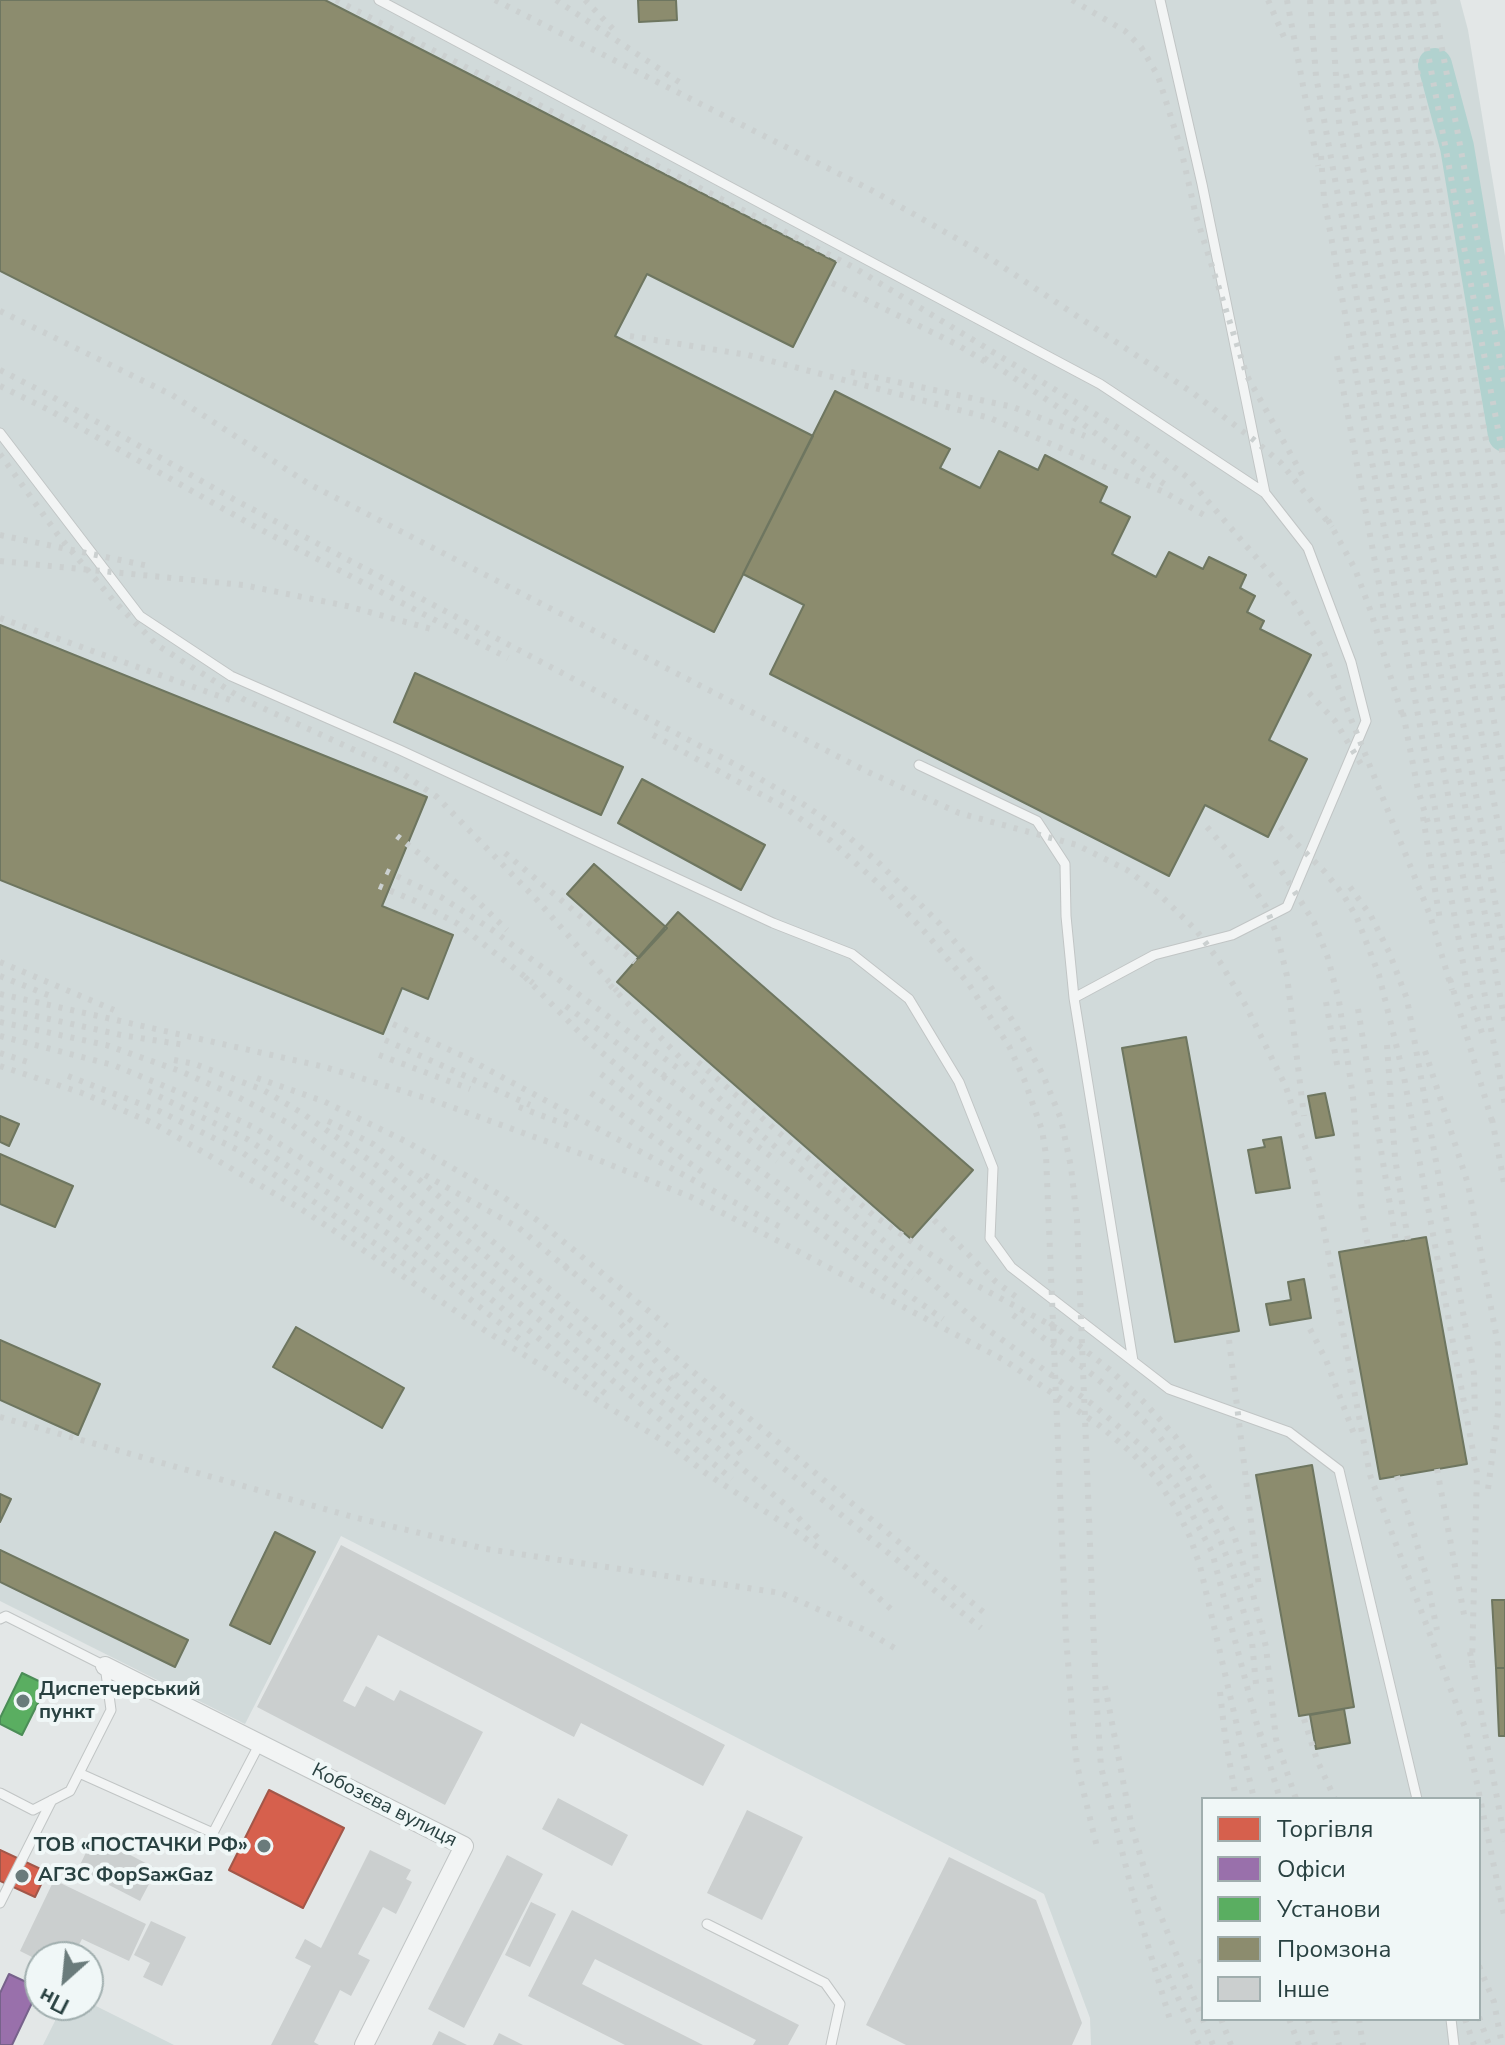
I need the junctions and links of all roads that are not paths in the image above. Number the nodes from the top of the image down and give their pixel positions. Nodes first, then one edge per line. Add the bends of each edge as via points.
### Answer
1 (379, 0) edge
2 (1160, 0) edge
3 (0, 433) edge
4 (1265, 493) junction
5 (919, 765) dead end
6 (1074, 998) junction
7 (1133, 1361) junction
8 (0, 1619) edge
9 (105, 1666) junction
10 (260, 1743) junction
11 (79, 1773) junction
12 (0, 1793) edge
13 (1417, 1797) edge
14 (52, 1800) junction
15 (0, 1903) edge
16 (707, 1924) dead end
17 (1451, 2021) edge
18 (364, 2045) edge
19 (831, 2045) edge
20 (1454, 2045) edge

1 - 4 lane via 1100,384
2 - 4 lane
3 - 7 lane via 140,616 231,676 852,954 909,999 959,1082 993,1168 990,1238 1011,1267
4 - 6 lane via 1308,548 1351,662 1366,721 1287,907 1232,935 1154,955
5 - 6 lane via 1037,821 1065,864
6 - 7 lane
7 - 13 lane via 1169,1389 1289,1432 1339,1470
8 - 9 lane via 6,1616
9 - 10 street, Кобозєва вулиця
9 - 11 lane via 111,1710
10 - 11 lane via 213,1833
10 - 18 street, Кобозєва вулиця via 464,1846
11 - 14 lane via 70,1791
12 - 14 lane via 33,1810
14 - 15 lane
16 - 19 lane via 825,1983 840,2004
17 - 20 lane

